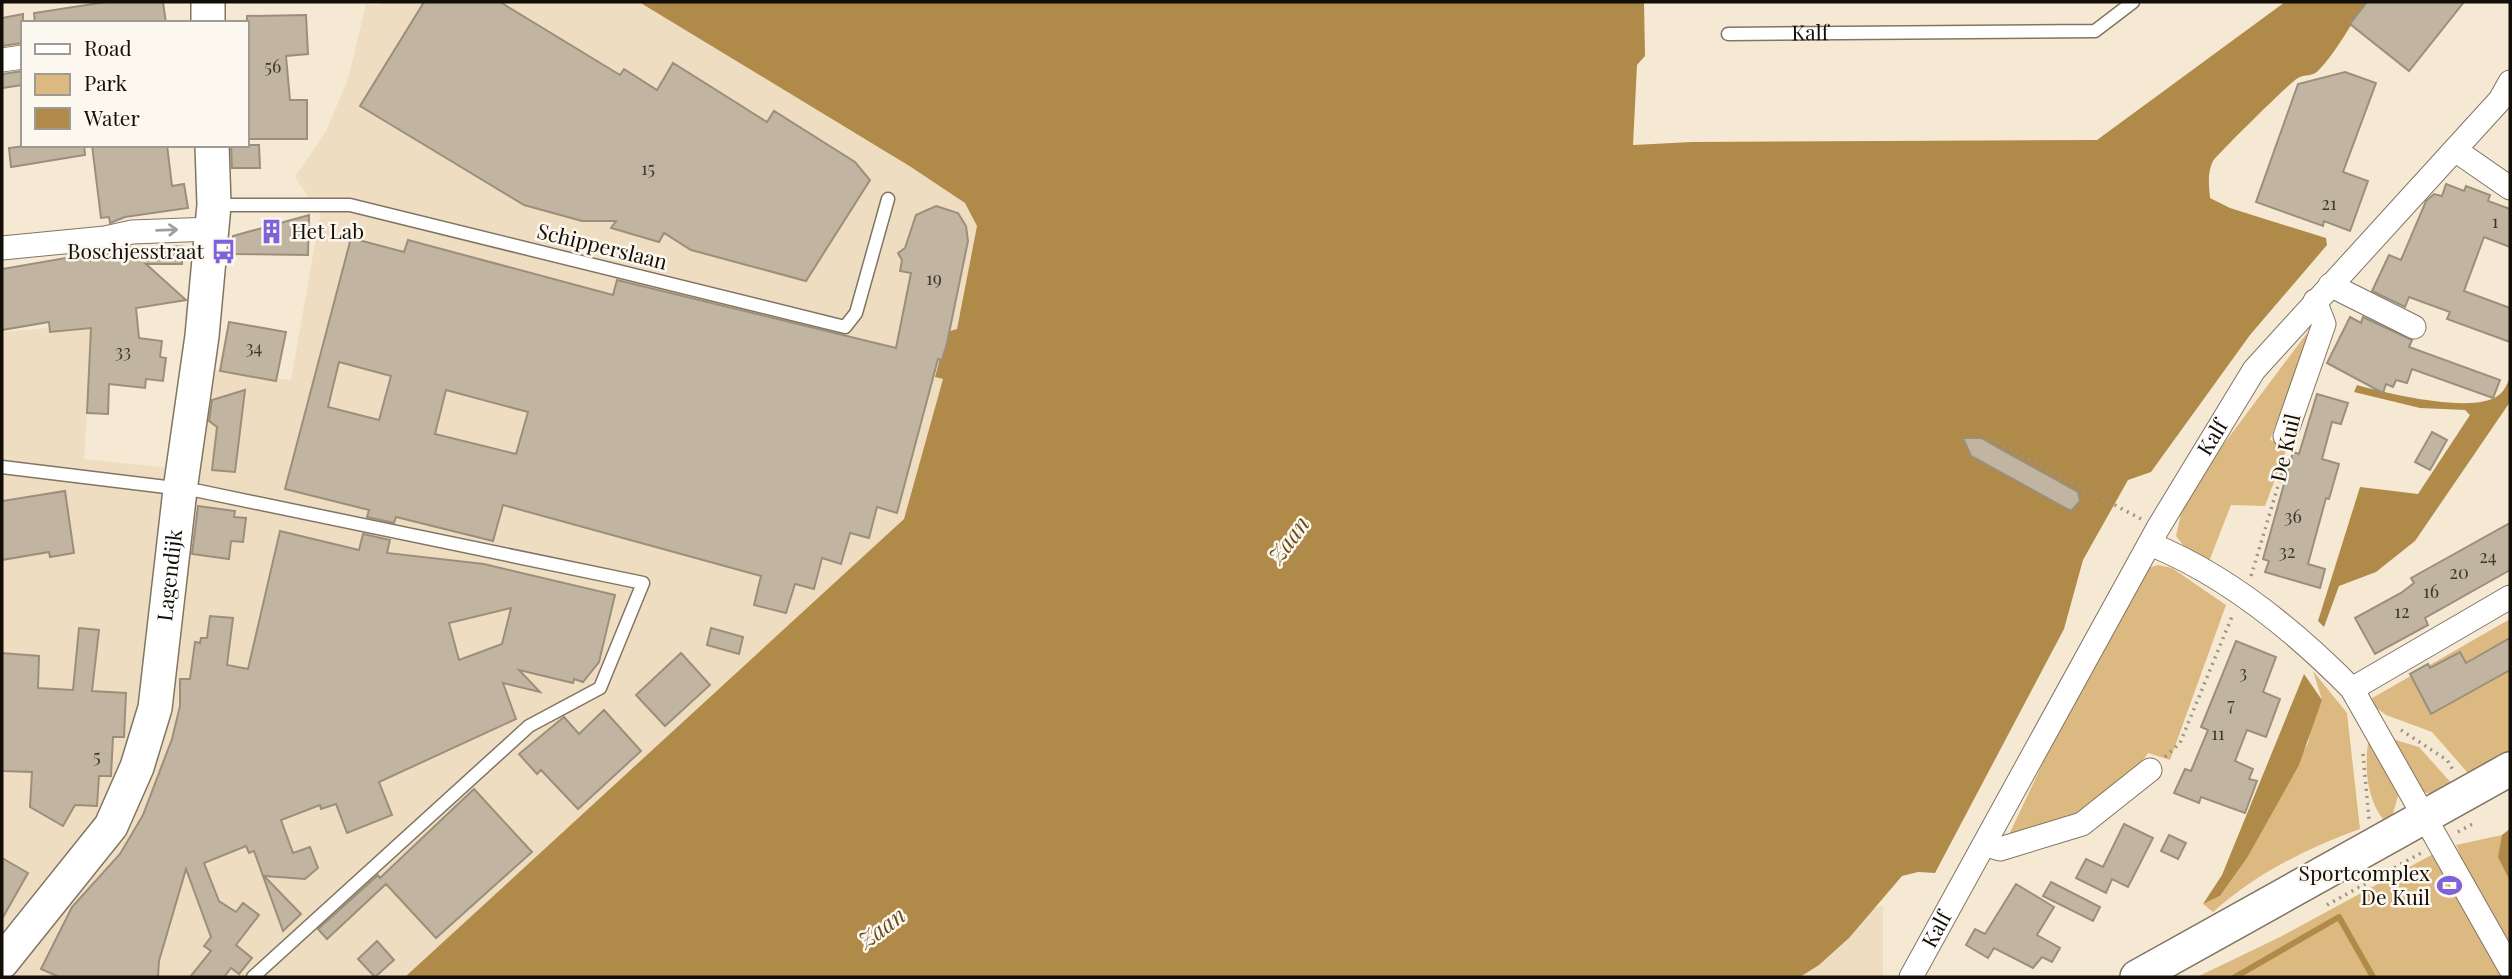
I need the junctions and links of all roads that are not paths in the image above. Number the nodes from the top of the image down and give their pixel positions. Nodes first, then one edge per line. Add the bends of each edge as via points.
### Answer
1 (208, 2) edge
2 (2133, 2) edge
3 (208, 21) edge
4 (1728, 34) dead end
5 (21, 57) edge
6 (2, 60) edge
7 (2510, 82) edge
8 (212, 147) edge
9 (2455, 150) junction
10 (2510, 188) edge
11 (888, 199) dead end
12 (213, 217) junction
13 (2, 248) edge
14 (2323, 293) junction
15 (2414, 327) dead end
16 (2285, 436) road end
17 (2, 467) edge
18 (180, 490) junction
19 (2154, 536) junction
20 (2510, 597) edge
21 (2352, 689) junction
22 (2510, 769) edge
23 (2150, 770) road end
24 (2433, 829) junction
25 (1986, 845) junction
26 (2, 962) edge
27 (2510, 968) edge
28 (253, 977) edge
29 (1911, 977) edge
30 (2137, 977) edge

1 - 3 street
2 - 4 lane, Kalf via 2095,31
5 - 6 street
7 - 9 street, Kalf via 2500,100
8 - 12 street, Lagendijk
9 - 10 street
9 - 14 street, Kalf
11 - 12 lane, Schipperslaan via 856,313 845,327 350,205
13 -> 12 street via 105,238
12 - 18 street, Lagendijk
14 - 15 street
14 - 16 street, De Kuil via 2324,324
14 - 19 street, Kalf via 2254,370
17 - 18 lane
18 - 26 street, Lagendijk via 155,708 137,767 111,826
18 - 28 lane via 643,583 600,688 529,726
19 - 21 street via 2244,596 2315,651
19 - 25 street, Kalf
20 - 21 street
21 - 24 street
22 - 24 street via 2475,806
23 - 25 street via 2082,824 2000,849
24 - 27 street
24 - 30 street
25 - 29 street, Kalf

